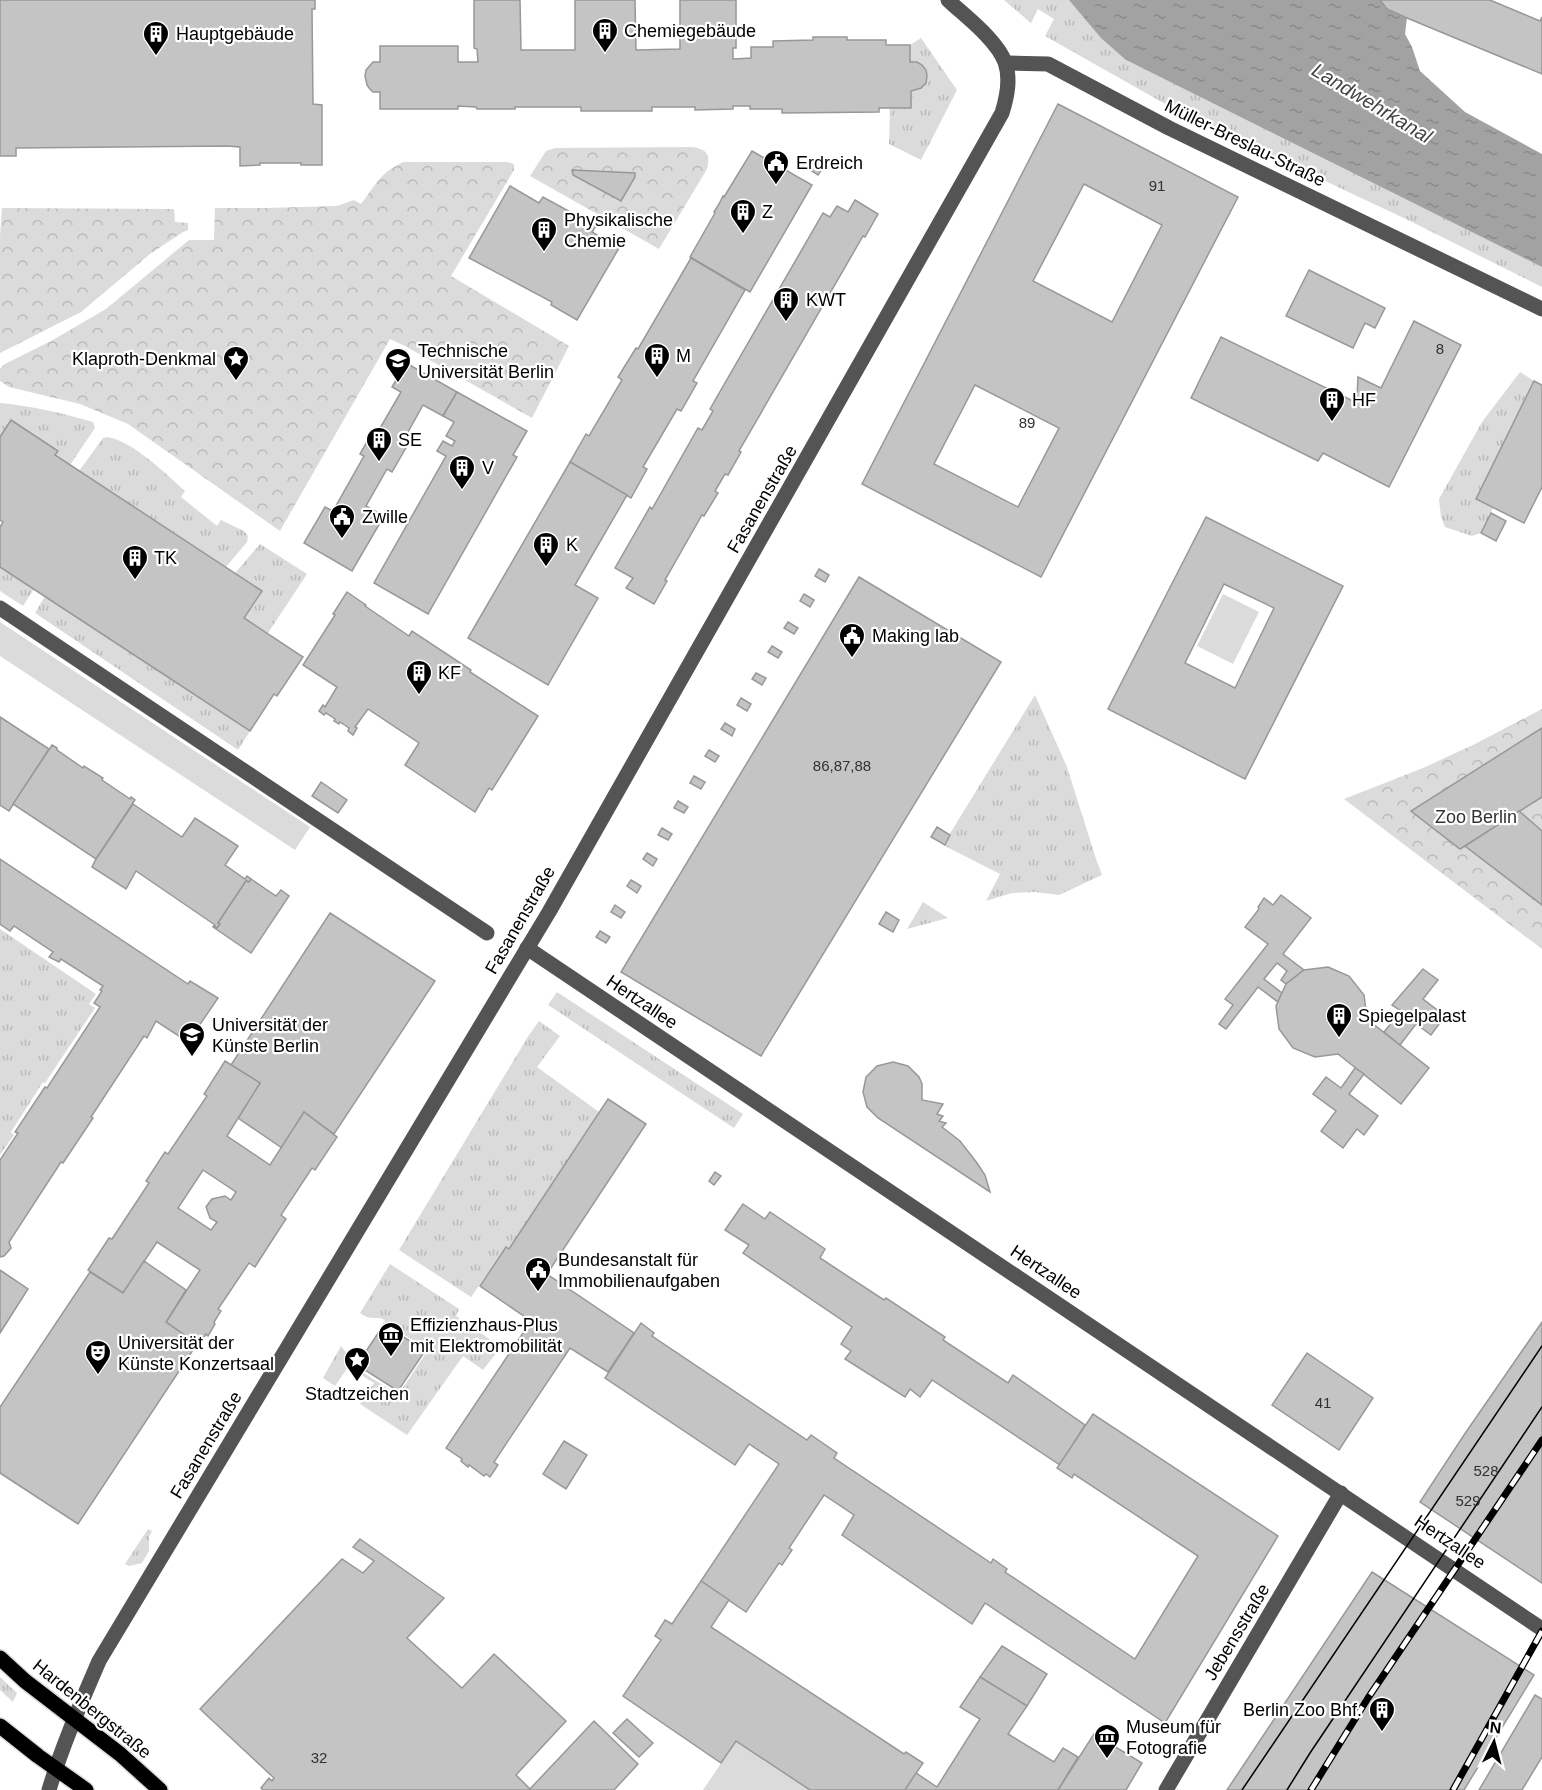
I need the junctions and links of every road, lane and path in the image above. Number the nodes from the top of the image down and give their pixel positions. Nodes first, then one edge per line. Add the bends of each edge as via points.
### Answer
1 (948, 0) edge
2 (1006, 63) junction
3 (1542, 309) edge
4 (0, 608) edge
5 (487, 933) dead end
6 (527, 948) junction
7 (1341, 1493) junction
8 (1542, 1629) edge
9 (0, 1658) edge
10 (75, 1718) junction
11 (0, 1726) edge
12 (56, 1768) junction
13 (49, 1790) edge
14 (86, 1790) edge
15 (160, 1790) edge
16 (1166, 1790) edge

1 - 2 street via 986,36
2 - 3 street, Müller-Breslau-Straße via 1048,64 1169,128
2 - 6 street, Fasanenstraße via 1007,98 1002,113
4 - 5 street
6 - 7 street, Hertzallee
6 - 10 street, Fasanenstraße via 105,1651
7 - 8 street, Hertzallee
7 - 16 street, Jebensstraße
9 - 10 main road, Hardenbergstraße
10 - 12 street, Fasanenstraße
10 - 15 main road, Hardenbergstraße
11 - 12 main road
12 - 13 street, Fasanenstraße
12 - 14 main road

